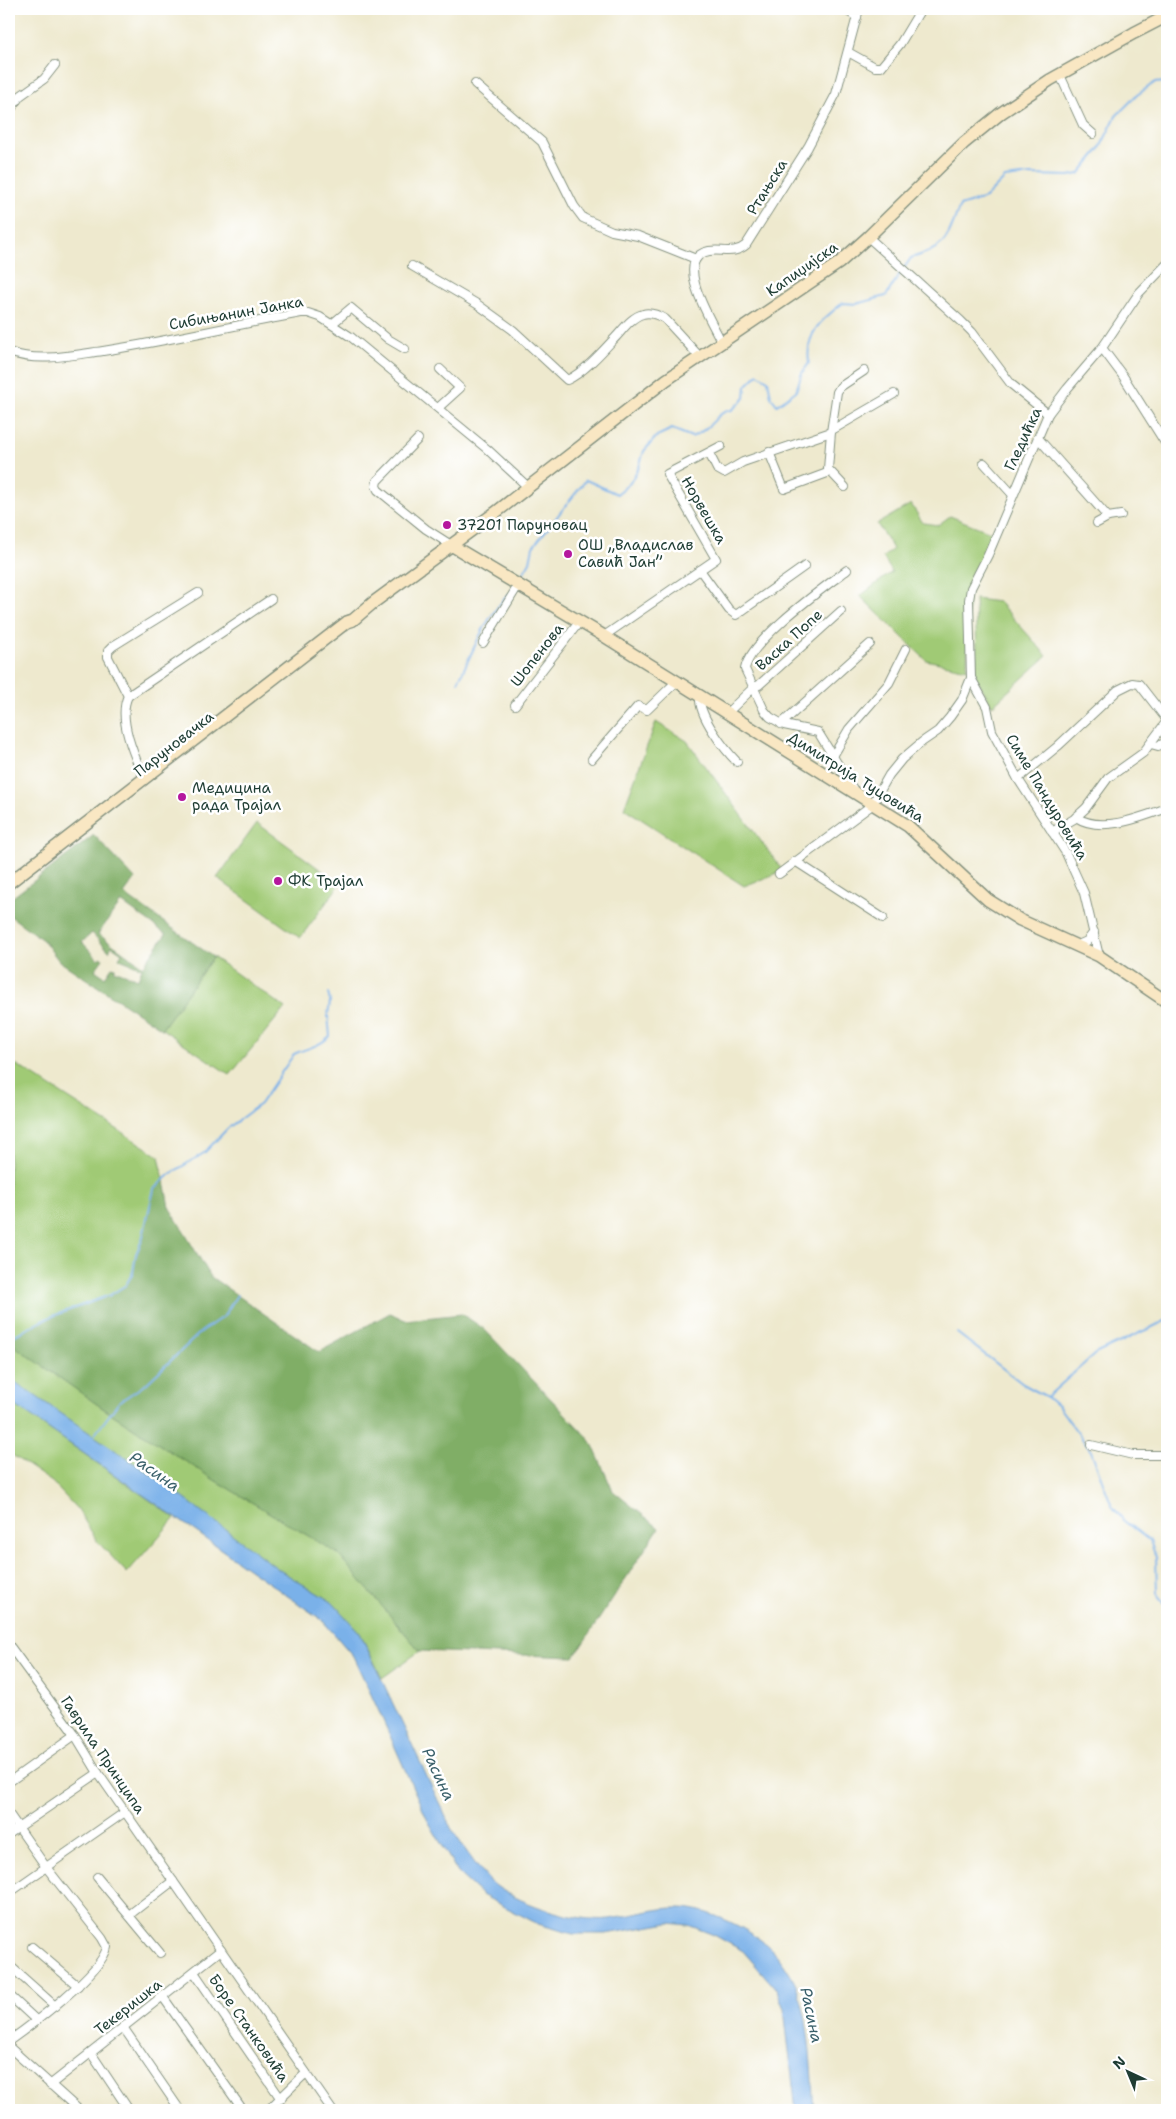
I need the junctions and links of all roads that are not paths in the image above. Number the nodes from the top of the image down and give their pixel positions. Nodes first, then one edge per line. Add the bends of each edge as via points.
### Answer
1 (844, 9) edge
2 (921, 9) edge
3 (858, 13) edge
4 (1167, 16) edge
5 (848, 52) junction
6 (55, 65) dead end
7 (1060, 75) junction
8 (475, 84) dead end
9 (9, 112) edge
10 (1093, 134) dead end
11 (868, 237) junction
12 (696, 259) junction
13 (1167, 264) edge
14 (412, 266) dead end
15 (332, 324) junction
16 (721, 341) junction
17 (1102, 348) junction
18 (405, 350) dead end
19 (9, 352) edge
20 (699, 356) junction
21 (440, 370) dead end
22 (864, 371) dead end
23 (894, 394) dead end
24 (438, 408) junction
25 (1048, 414) junction
26 (831, 431) junction
27 (1038, 438) junction
28 (418, 439) dead end
29 (1164, 441) dead end
30 (721, 446) dead end
31 (769, 452) junction
32 (709, 453) junction
33 (984, 463) dead end
34 (830, 472) junction
35 (845, 487) dead end
36 (528, 488) junction
37 (1013, 495) junction
38 (1121, 515) dead end
39 (1108, 517) junction
40 (1096, 524) dead end
41 (451, 545) junction
42 (805, 566) dead end
43 (700, 570) junction
44 (847, 570) dead end
45 (520, 585) junction
46 (198, 593) dead end
47 (970, 595) joint
48 (271, 599) dead end
49 (841, 611) dead end
50 (580, 621) junction
51 (341, 630) junction
52 (604, 636) junction
53 (484, 643) dead end
54 (870, 644) dead end
55 (906, 649) dead end
56 (971, 678) junction
57 (676, 682) junction
58 (754, 687) junction
59 (980, 694) junction
60 (128, 696) junction
61 (700, 697) junction
62 (962, 700) junction
63 (515, 705) dead end
64 (726, 714) junction
65 (1167, 720) edge
66 (780, 724) junction
67 (1167, 742) edge
68 (1151, 744) junction
69 (833, 756) junction
70 (592, 759) dead end
71 (737, 762) dead end
72 (144, 778) junction
73 (1018, 779) junction
74 (857, 795) junction
75 (872, 805) junction
76 (1167, 808) edge
77 (1076, 817) junction
78 (1052, 832) junction
79 (795, 861) junction
80 (779, 874) dead end
81 (9, 883) edge
82 (9, 889) edge
83 (883, 918) dead end
84 (1094, 932) junction
85 (1078, 945) junction
86 (1099, 956) junction
87 (1167, 1002) edge
88 (1090, 1445) dead end
89 (1167, 1455) edge
90 (9, 1645) edge
91 (75, 1735) junction
92 (98, 1773) junction
93 (9, 1782) edge
94 (125, 1812) junction
95 (9, 1814) edge
96 (18, 1828) junction
97 (9, 1834) edge
98 (46, 1867) junction
99 (97, 1877) dead end
100 (173, 1881) junction
101 (9, 1893) edge
102 (129, 1915) junction
103 (32, 1947) dead end
104 (221, 1950) junction
105 (160, 1953) dead end
106 (9, 1965) edge
107 (194, 1972) junction
108 (78, 1986) junction
109 (9, 1995) edge
110 (163, 1997) junction
111 (55, 2006) junction
112 (37, 2021) junction
113 (123, 2027) junction
114 (9, 2041) edge
115 (9, 2047) edge
116 (91, 2053) junction
117 (306, 2073) junction
118 (50, 2085) junction
119 (281, 2099) junction
120 (79, 2110) edge
121 (130, 2110) edge
122 (180, 2110) edge
123 (243, 2110) edge
124 (268, 2110) edge
125 (332, 2110) edge

1 - 3 street
2 - 5 street via 900,44 881,67 874,68
3 - 5 street, Ртањска
4 - 7 main road, Капиџијска
5 - 12 street, Ртањска via 836,94 817,132 746,245 731,252 706,252
6 - 9 street via 20,96
7 - 10 street via 1083,125
7 - 11 main road, Капиџијска via 985,125
8 - 12 street via 542,142 583,218
11 - 16 main road, Капиџијска via 806,287
11 - 25 street via 972,332 1011,384
12 - 16 street via 692,277
13 - 17 street, Гледићка via 1140,293
14 - 20 street via 477,304 513,330 567,380 602,352 640,314 658,315 664,319
15 - 18 street via 352,308
15 - 19 street, Сибињанин Јанка via 314,314 301,313 132,347 64,357 22,357
15 - 24 street, Сибињанин Јанка
16 - 20 main road, Капиџијска
17 - 25 street, Гледићка
17 - 29 street via 1124,376
20 - 36 main road, Капиџијска
21 - 24 street via 460,388
22 - 26 street via 838,390
23 - 26 street
24 - 36 street, Сибињанин Јанка
25 - 27 street, Гледићка
26 - 31 street
26 - 34 street
27 - 37 street, Гледићка
27 - 39 street
28 - 41 street via 377,481 376,486 426,529
30 - 32 street, Норвешка
31 - 32 street via 724,473 717,469
31 - 34 street via 784,489
32 - 43 street, Норвешка via 667,474 716,559
33 - 37 street
34 - 35 street
36 - 41 main road, Капиџијска
37 - 47 street, Гледићка
38 - 39 street
39 - 40 street
41 - 45 main road, Димитрија Туцовића
41 - 51 main road, Паруновачка via 347,622
42 - 43 street via 736,615
43 - 52 street, Норвешка
44 - 58 street via 765,636 755,648 745,669
45 - 50 main road, Димитрија Туцовића
45 - 53 street
46 - 60 street via 108,651
47 - 56 street, Симе Пандуровића
48 - 60 street
49 - 58 street, Васка Попе
50 - 52 main road, Димитрија Туцовића
50 - 63 street, Шопенова
51 - 72 main road, Паруновачка
51 - 82 main road, Паруновачка
52 - 57 main road, Димитрија Туцовића
54 - 66 street
55 - 69 street via 889,683 849,729
56 - 59 street, Симе Пандуровића
56 - 62 street
57 - 61 main road, Димитрија Туцовића
57 - 70 street via 647,710 638,706
58 - 64 street, Васка Попе
58 - 66 street via 767,714
59 - 62 street via 970,694
59 - 73 street, Симе Пандуровића via 987,707 992,731
60 - 72 street via 125,725
61 - 64 main road, Димитрија Туцовића
61 - 71 street via 710,725
62 - 75 street via 938,731 912,750 893,770
64 - 74 main road, Димитрија Туцовића
65 - 68 street
65 - 73 street via 1139,684 1132,683 1118,690
66 - 69 street via 818,732
67 - 68 street via 1158,746
68 - 77 street via 1108,778
69 - 74 street
72 - 81 main road, Паруновачка
73 - 78 street, Симе Пандуровића
74 - 75 main road, Димитрија Туцовића
75 - 79 street
75 - 85 main road, Димитрија Туцовића via 918,833 988,900 1020,920
76 - 77 street via 1123,822 1092,822
77 - 78 street
78 - 84 street, Симе Пандуровића via 1066,853 1084,893
79 - 80 street
79 - 83 street
84 - 85 street via 1087,941
84 - 86 street, Симе Пандуровића
85 - 86 main road, Димитрија Туцовића
86 - 87 main road, Димитрија Туцовића
88 - 89 street via 1133,1455
90 - 91 street, Гаврила Принципа
91 - 92 street, Гаврила Принципа
91 - 93 street
92 - 94 street, Гаврила Принципа
92 - 96 street
94 - 98 street
94 - 100 street, Гаврила Принципа
95 - 96 street
96 - 97 street
96 - 98 street
98 - 101 street
98 - 108 street via 107,1948
99 - 102 street
100 - 102 street
100 - 104 street, Гаврила Принципа
102 - 105 street
103 - 108 street
104 - 107 street, Текеришка
104 - 117 street, Гаврила Принципа
106 - 111 street
107 - 110 street, Текеришка
107 - 119 street, Боре Станковића
108 - 111 street
109 - 112 street
110 - 113 street, Текеришка
110 - 123 street
111 - 112 street
112 - 114 street
113 - 116 street, Текеришка
113 - 122 street
115 - 118 street
116 - 118 street, Текеришка
116 - 121 street
117 - 119 street
117 - 125 street, Гаврила Принципа
118 - 120 street
119 - 124 street

